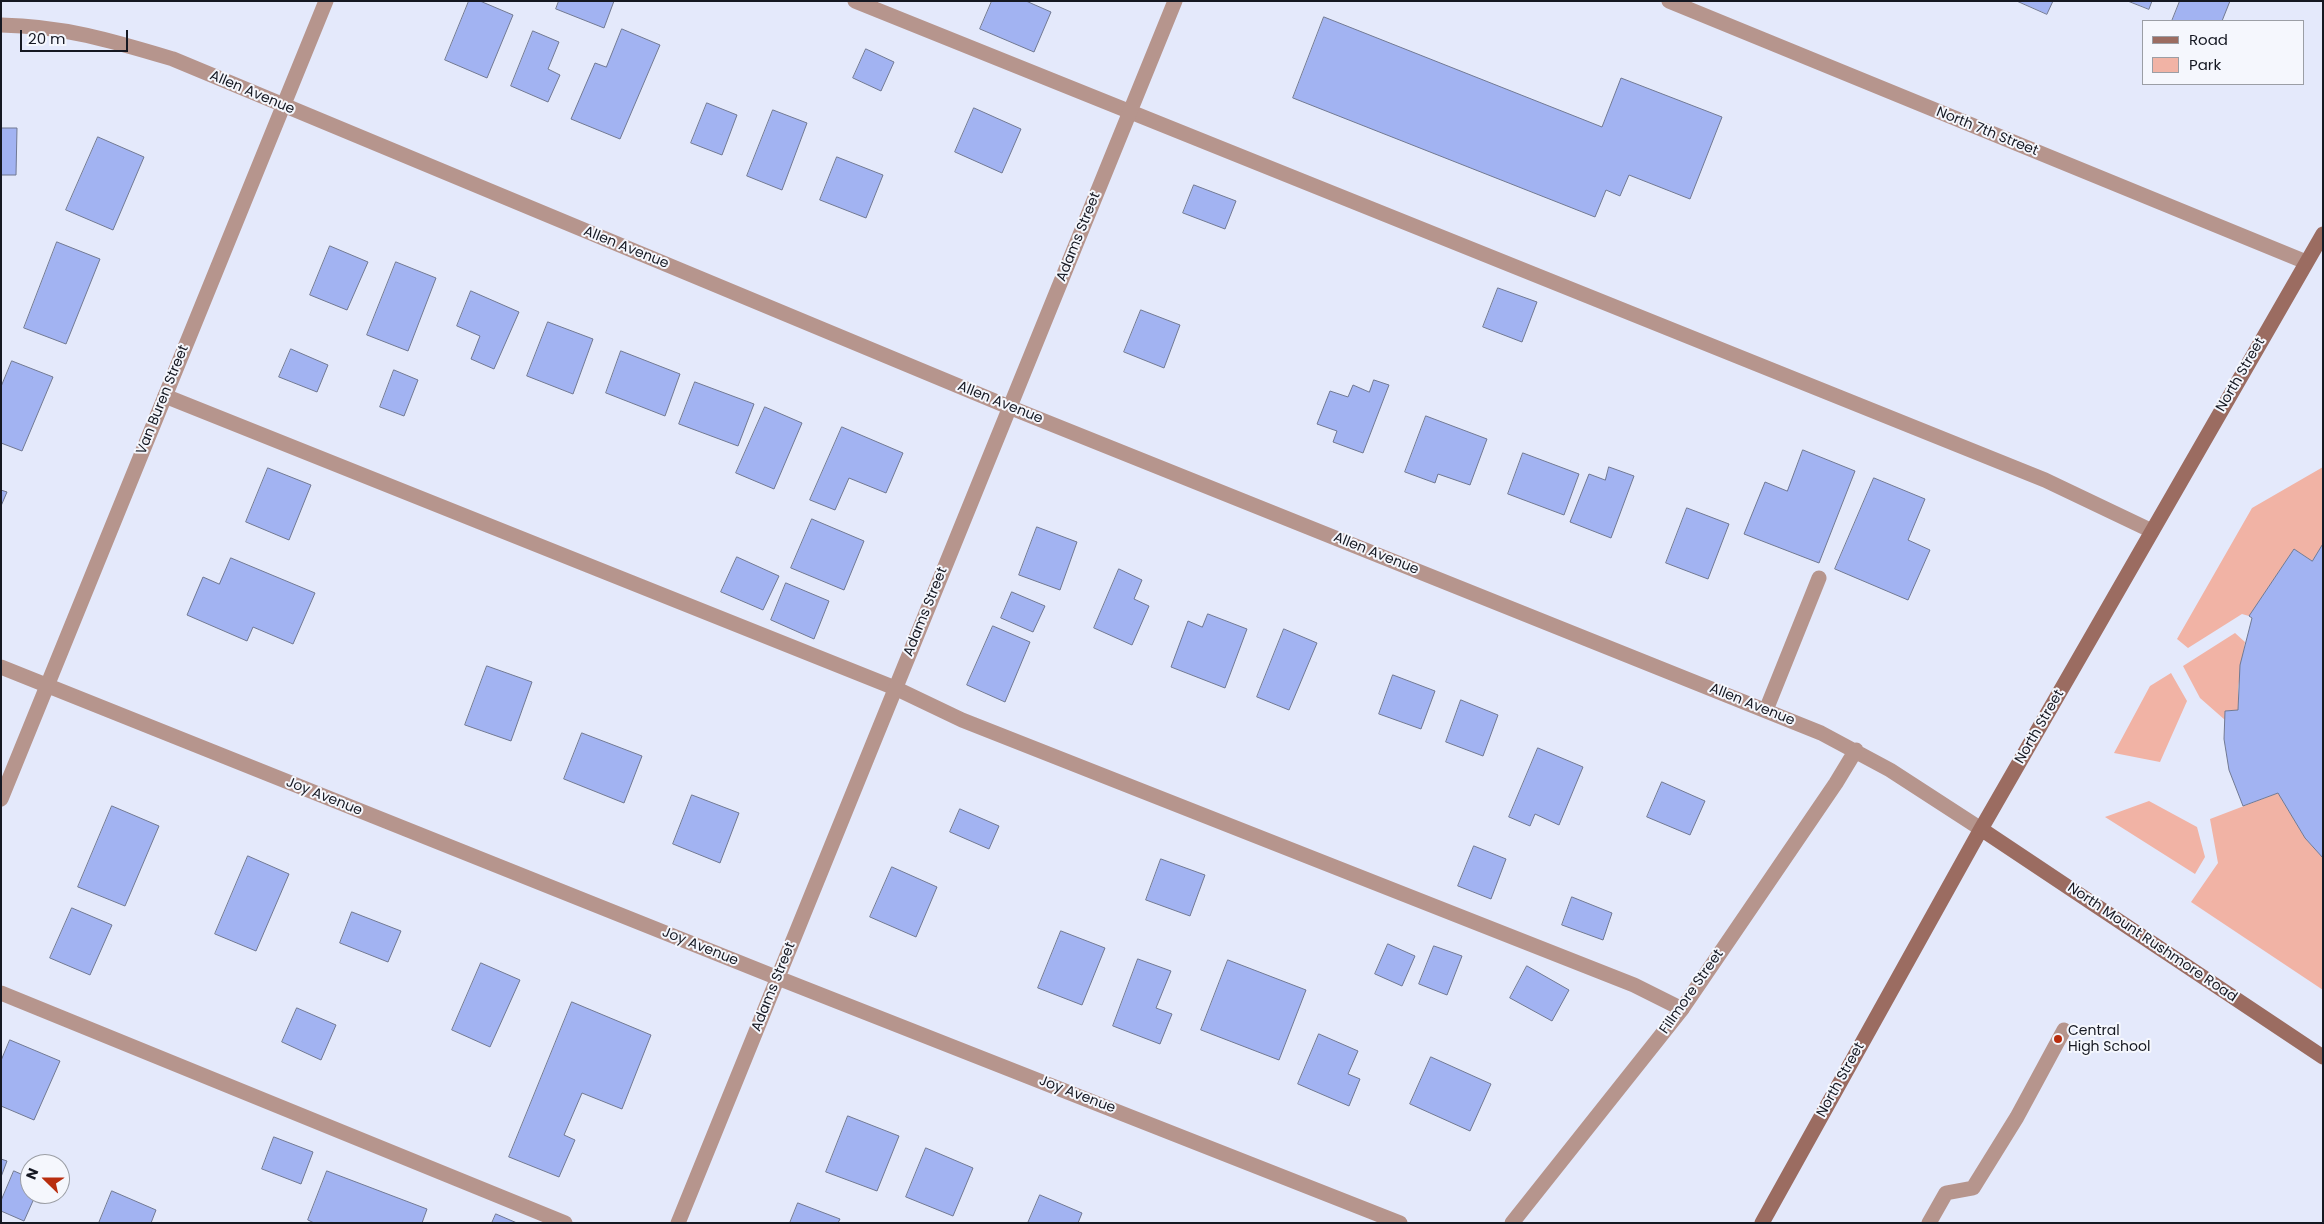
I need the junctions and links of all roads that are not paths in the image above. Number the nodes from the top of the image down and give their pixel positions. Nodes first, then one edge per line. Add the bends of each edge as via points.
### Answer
1 (326, 1) edge
2 (855, 1) edge
3 (1175, 1) edge
4 (1669, 1) edge
5 (1, 25) edge
6 (283, 107) junction
7 (1130, 112) junction
8 (2323, 234) edge
9 (2306, 262) junction
10 (165, 396) junction
11 (1009, 407) junction
12 (2152, 531) junction
13 (1819, 578) dead end
14 (1, 667) edge
15 (46, 686) junction
16 (895, 688) junction
17 (1766, 710) junction
18 (1856, 750) junction
19 (1, 799) edge
20 (1982, 829) junction
21 (778, 978) junction
22 (1, 993) edge
23 (1682, 1008) junction
24 (2064, 1030) dead end
25 (2323, 1057) edge
26 (566, 1223) edge
27 (678, 1223) edge
28 (1400, 1223) edge
29 (1512, 1223) edge
30 (1762, 1223) edge
31 (1929, 1223) edge

1 - 6 street, Van Buren Street
2 - 7 street
3 - 7 street, Adams Street
4 - 9 street, North 7th Street
5 - 6 street, Allen Avenue via 33,26 101,37 172,60
6 - 10 street, Van Buren Street
6 - 11 street, Allen Avenue
7 - 11 street, Adams Street
7 - 12 street via 2045,480
8 - 9 main road, North Street
9 - 12 main road, North Street
10 - 15 street, Van Buren Street
10 - 16 street
11 - 16 street, Adams Street
11 - 17 street, Allen Avenue
12 - 20 main road, North Street
13 - 17 street
14 - 15 street, Joy Avenue
15 - 19 street, Van Buren Street
15 - 21 street, Joy Avenue
16 - 21 street, Adams Street
16 - 23 street via 962,720 1625,982
17 - 18 street, Allen Avenue
18 - 20 street, Allen Avenue
18 - 23 street, Fillmore Street
20 - 25 main road, North Mount Rushmore Road
20 - 30 main road, North Street
21 - 27 street, Adams Street
21 - 28 street, Joy Avenue
22 - 26 street
23 - 29 street, Fillmore Street
24 - 31 street via 2017,1117 1973,1188 1946,1193

